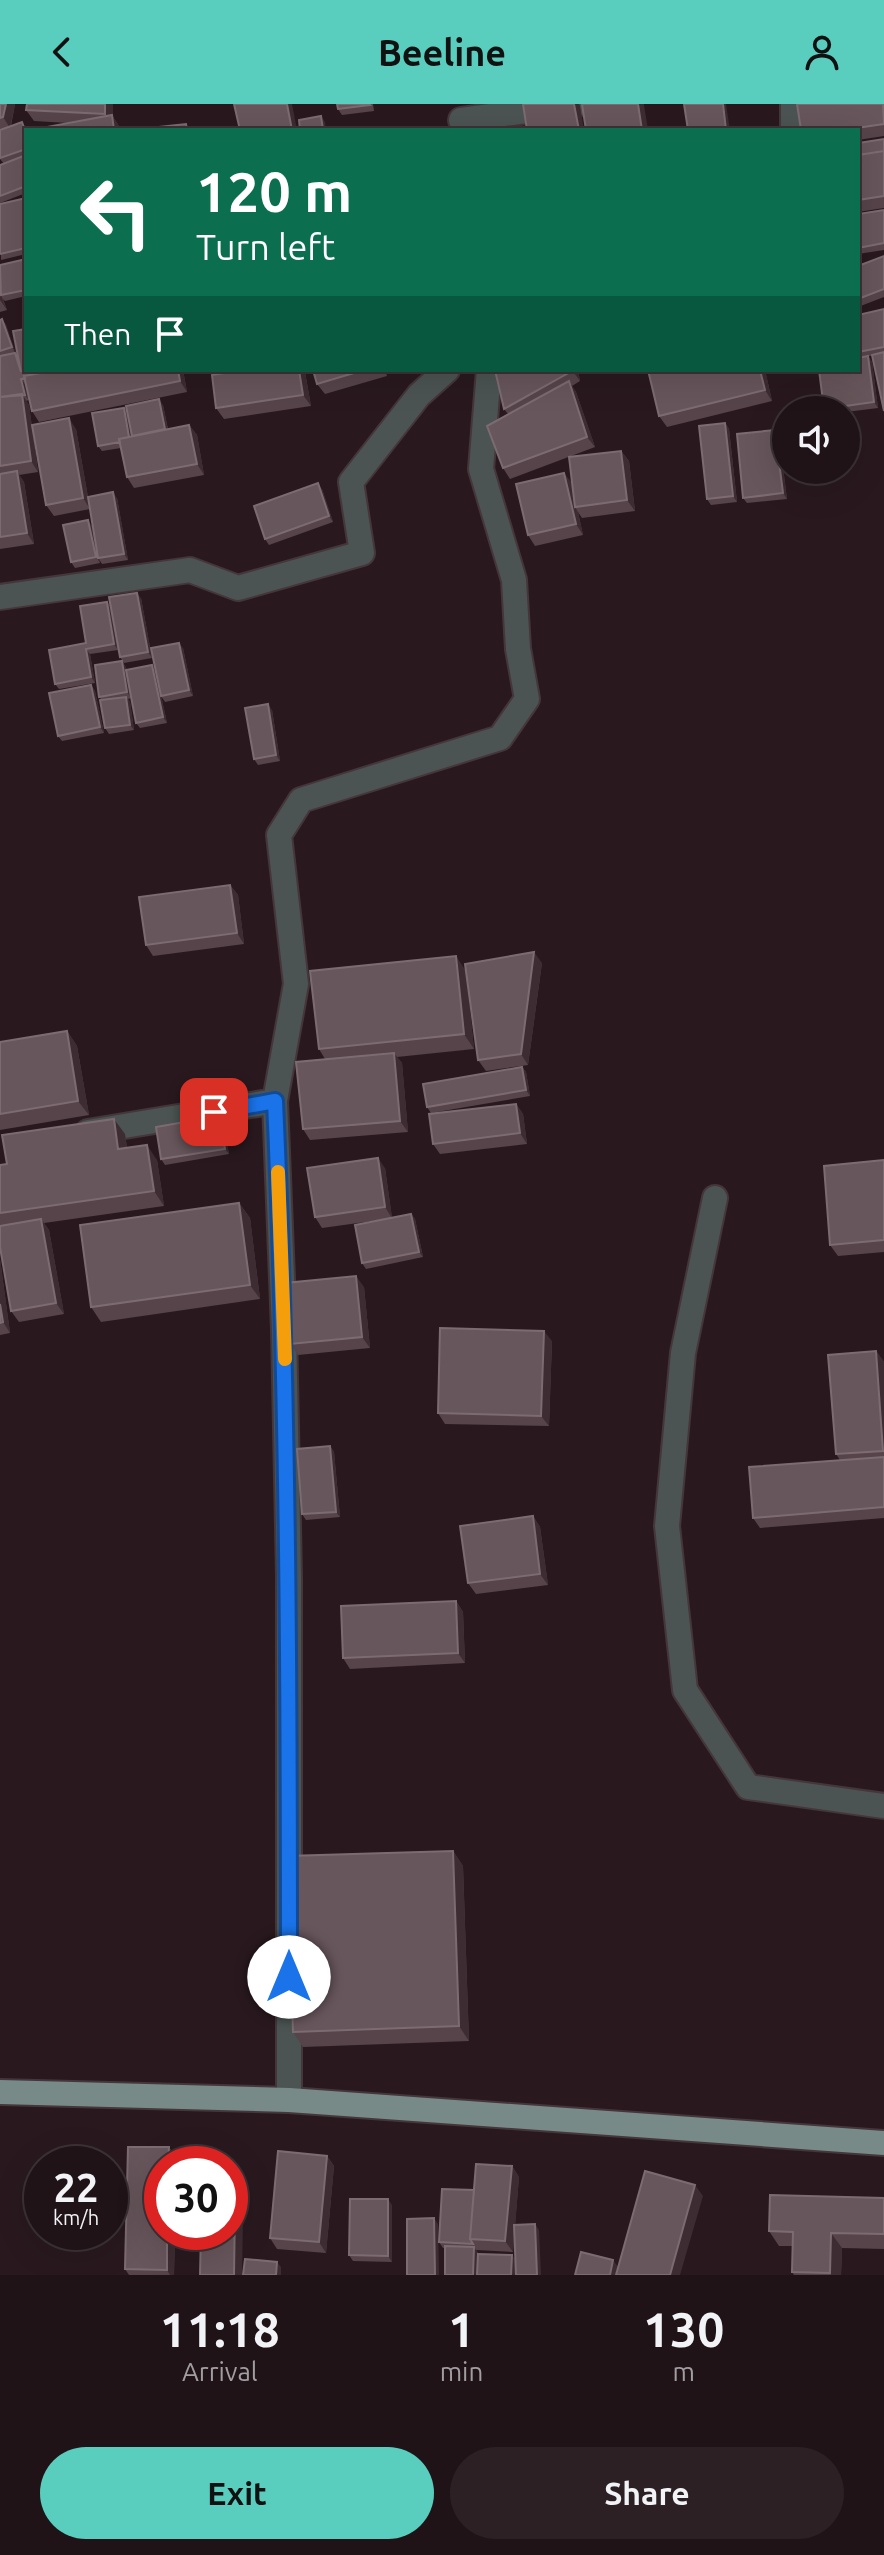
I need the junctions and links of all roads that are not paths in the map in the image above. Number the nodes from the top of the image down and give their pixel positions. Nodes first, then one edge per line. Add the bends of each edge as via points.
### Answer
1 (577, 104) edge
2 (793, 104) edge
3 (461, 118) edge
4 (793, 128) edge
5 (445, 372) edge
6 (489, 372) edge
7 (0, 597) edge
8 (275, 1101) junction
9 (61, 1137) edge
10 (715, 1198) dead end
11 (884, 1806) edge
12 (0, 2092) edge
13 (289, 2100) junction
14 (884, 2143) edge

1 - 3 street
2 - 4 street
5 - 7 street via 419,395 351,482 362,553 238,588 190,570
6 - 8 street via 481,469 514,580 527,699 500,738 301,800 279,835 296,984
8 - 9 street
8 - 13 street via 289,1577
10 - 11 street via 683,1353 667,1526 685,1690 748,1787
12 - 13 main road
13 - 14 main road

